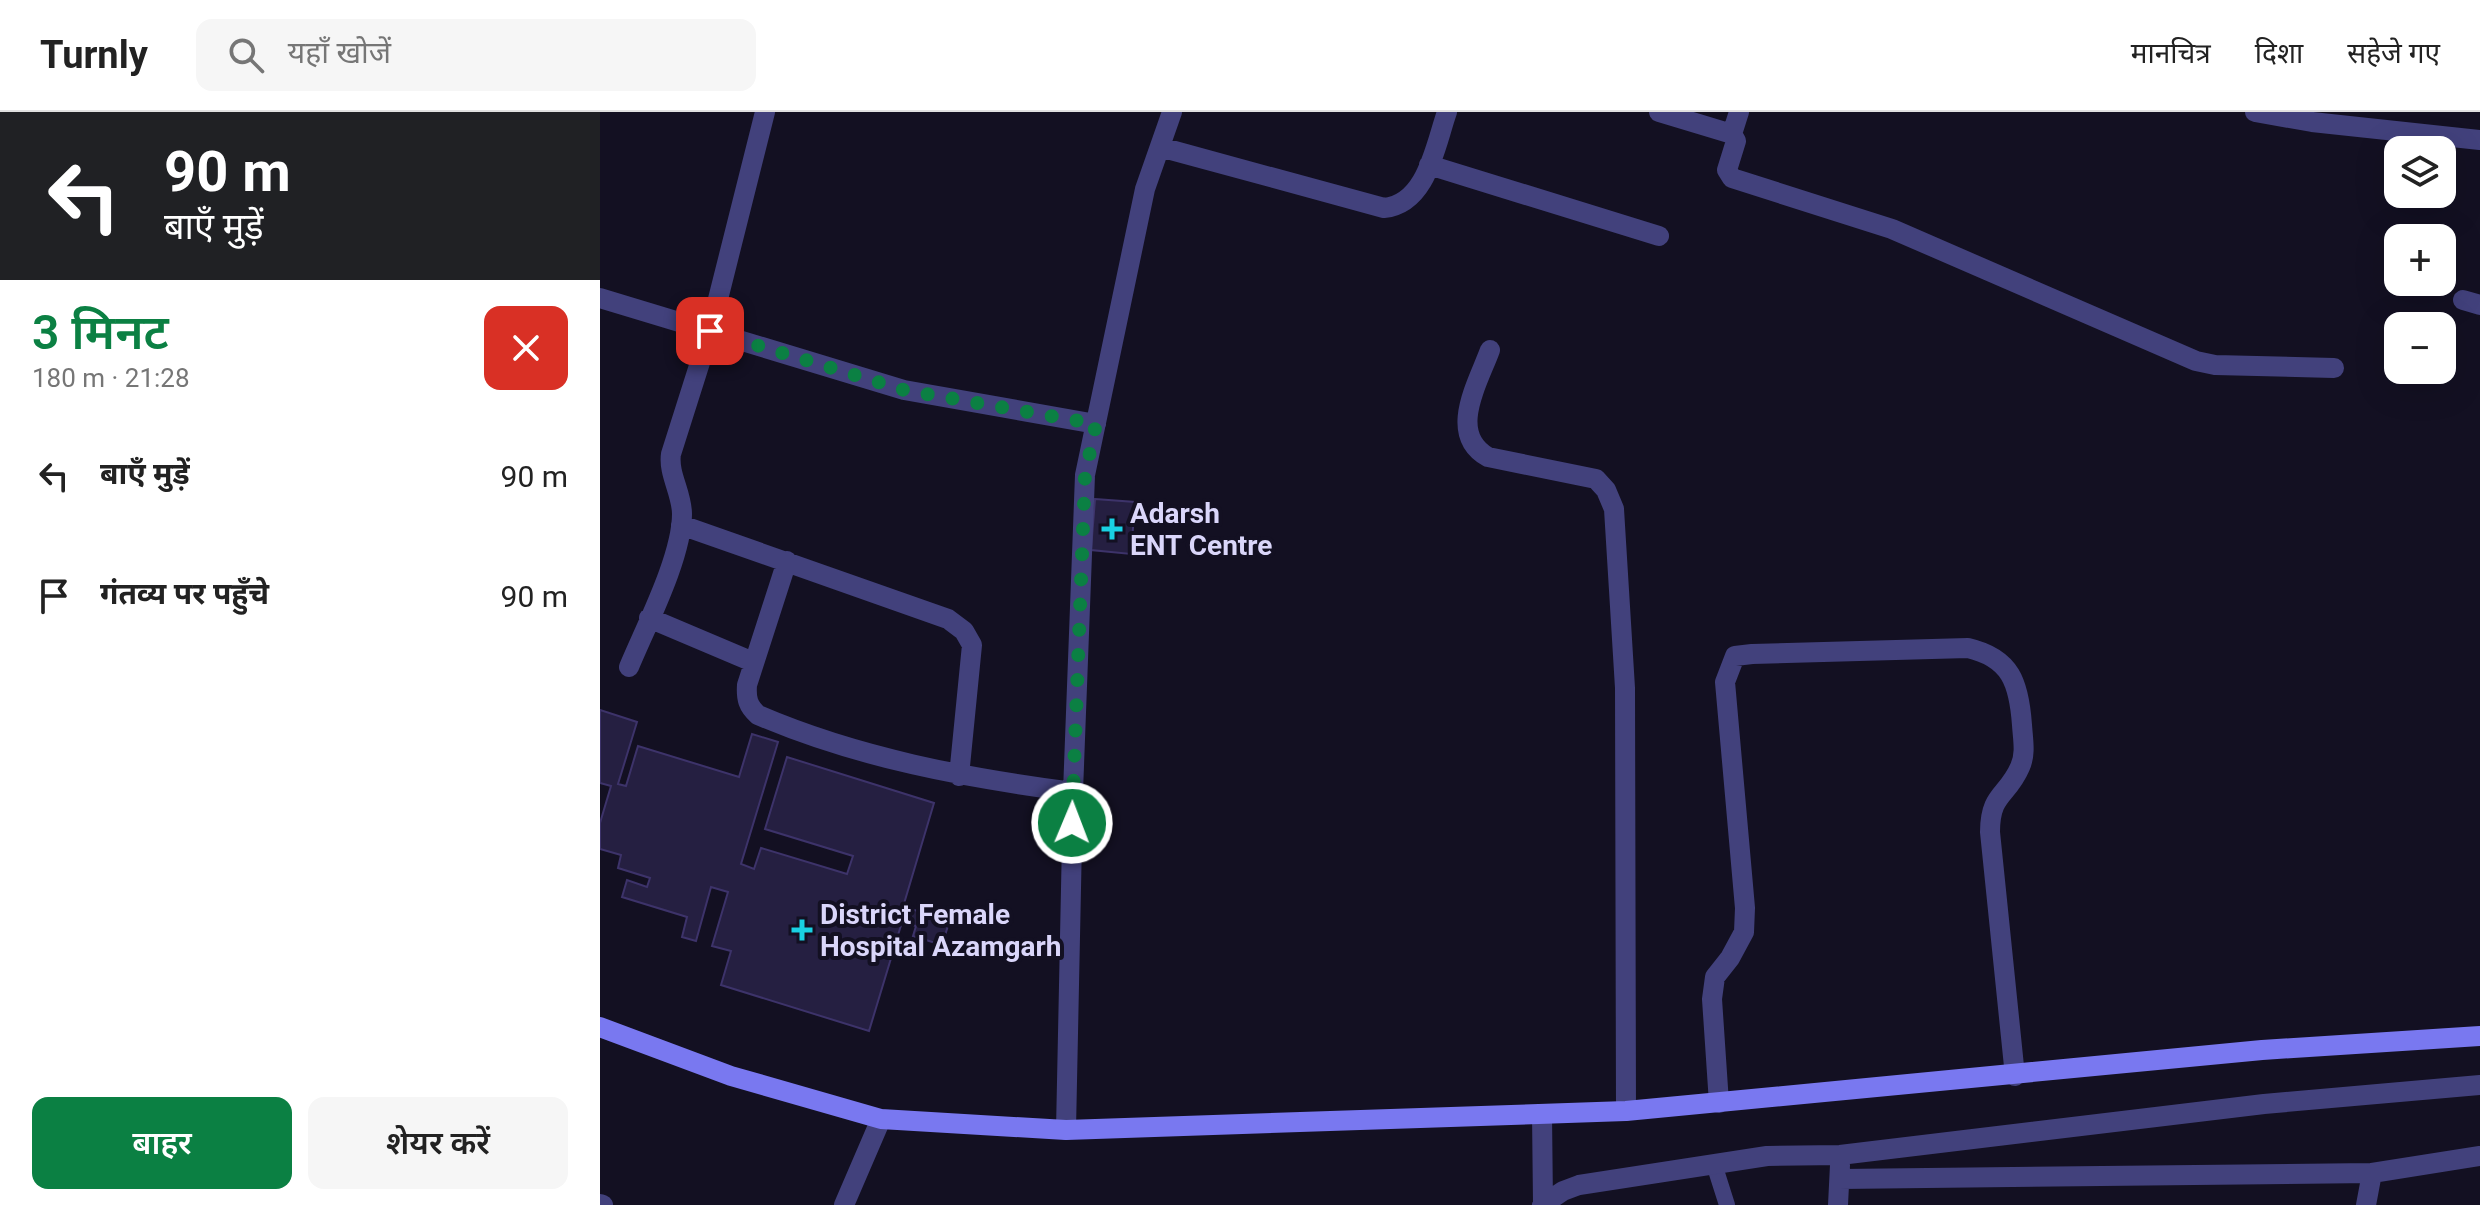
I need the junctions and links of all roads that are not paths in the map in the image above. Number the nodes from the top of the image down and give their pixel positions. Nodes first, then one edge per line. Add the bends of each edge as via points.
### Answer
1 (765, 112) edge
2 (1172, 112) edge
3 (1447, 112) edge
4 (1659, 112) edge
5 (1739, 112) edge
6 (2255, 112) edge
7 (1732, 134) junction
8 (2480, 140) edge
9 (1160, 147) junction
10 (1429, 165) junction
11 (1659, 236) dead end
12 (600, 298) edge
13 (710, 331) junction
14 (1490, 350) dead end
15 (2334, 368) dead end
16 (1096, 424) junction
17 (681, 525) junction
18 (787, 561) junction
19 (649, 618) junction
20 (753, 662) junction
21 (629, 667) dead end
22 (959, 776) junction
23 (1073, 792) junction
24 (600, 1027) edge
25 (2480, 1036) edge
26 (2015, 1076) junction
27 (2480, 1085) edge
28 (1719, 1103) junction
29 (1626, 1111) junction
30 (1542, 1114) junction
31 (881, 1119) junction
32 (1066, 1130) junction
33 (1840, 1155) junction
34 (2480, 1156) edge
35 (1714, 1164) junction
36 (2372, 1173) junction
37 (1841, 1179) junction
38 (844, 1205) edge
39 (1543, 1205) edge
40 (1727, 1205) edge
41 (1838, 1205) edge
42 (2366, 1205) edge

1 - 13 street
2 - 9 street
3 - 10 street
4 - 7 street
5 - 7 street
6 - 8 street
7 - 15 street via 1736,141 1727,170 1732,178 1892,229 2196,361
9 - 10 street via 1384,208 1410,198
9 - 16 street via 1145,189
10 - 11 street
12 - 13 street
13 - 16 street via 904,390
13 - 17 street via 671,454
14 - 29 street via 1469,406 1469,440 1476,450 1596,479 1614,509 1625,688
16 - 23 street via 1085,475
17 - 18 street
17 - 19 street via 677,549
18 - 20 street
18 - 22 street via 948,619 964,631 972,645
19 - 20 street
19 - 21 street
20 - 22 street via 746,697 758,715
22 - 23 street
23 - 32 street
24 - 31 street via 731,1076
25 - 26 street via 2262,1050
26 - 28 street
26 - 28 street via 1990,832 1993,804 2019,770 2024,754 2021,704 2013,678 1987,652 1968,648 1752,654 1735,656 1725,682 1745,908 1744,932 1715,977
27 - 33 street via 2264,1104
28 - 29 street
29 - 30 street
30 - 32 street
30 - 39 street
31 - 32 street
31 - 38 street
33 - 35 street via 1767,1156
33 - 37 street
34 - 36 street
35 - 39 street via 1579,1185
35 - 40 lane
36 - 37 street
36 - 42 street
37 - 41 street

